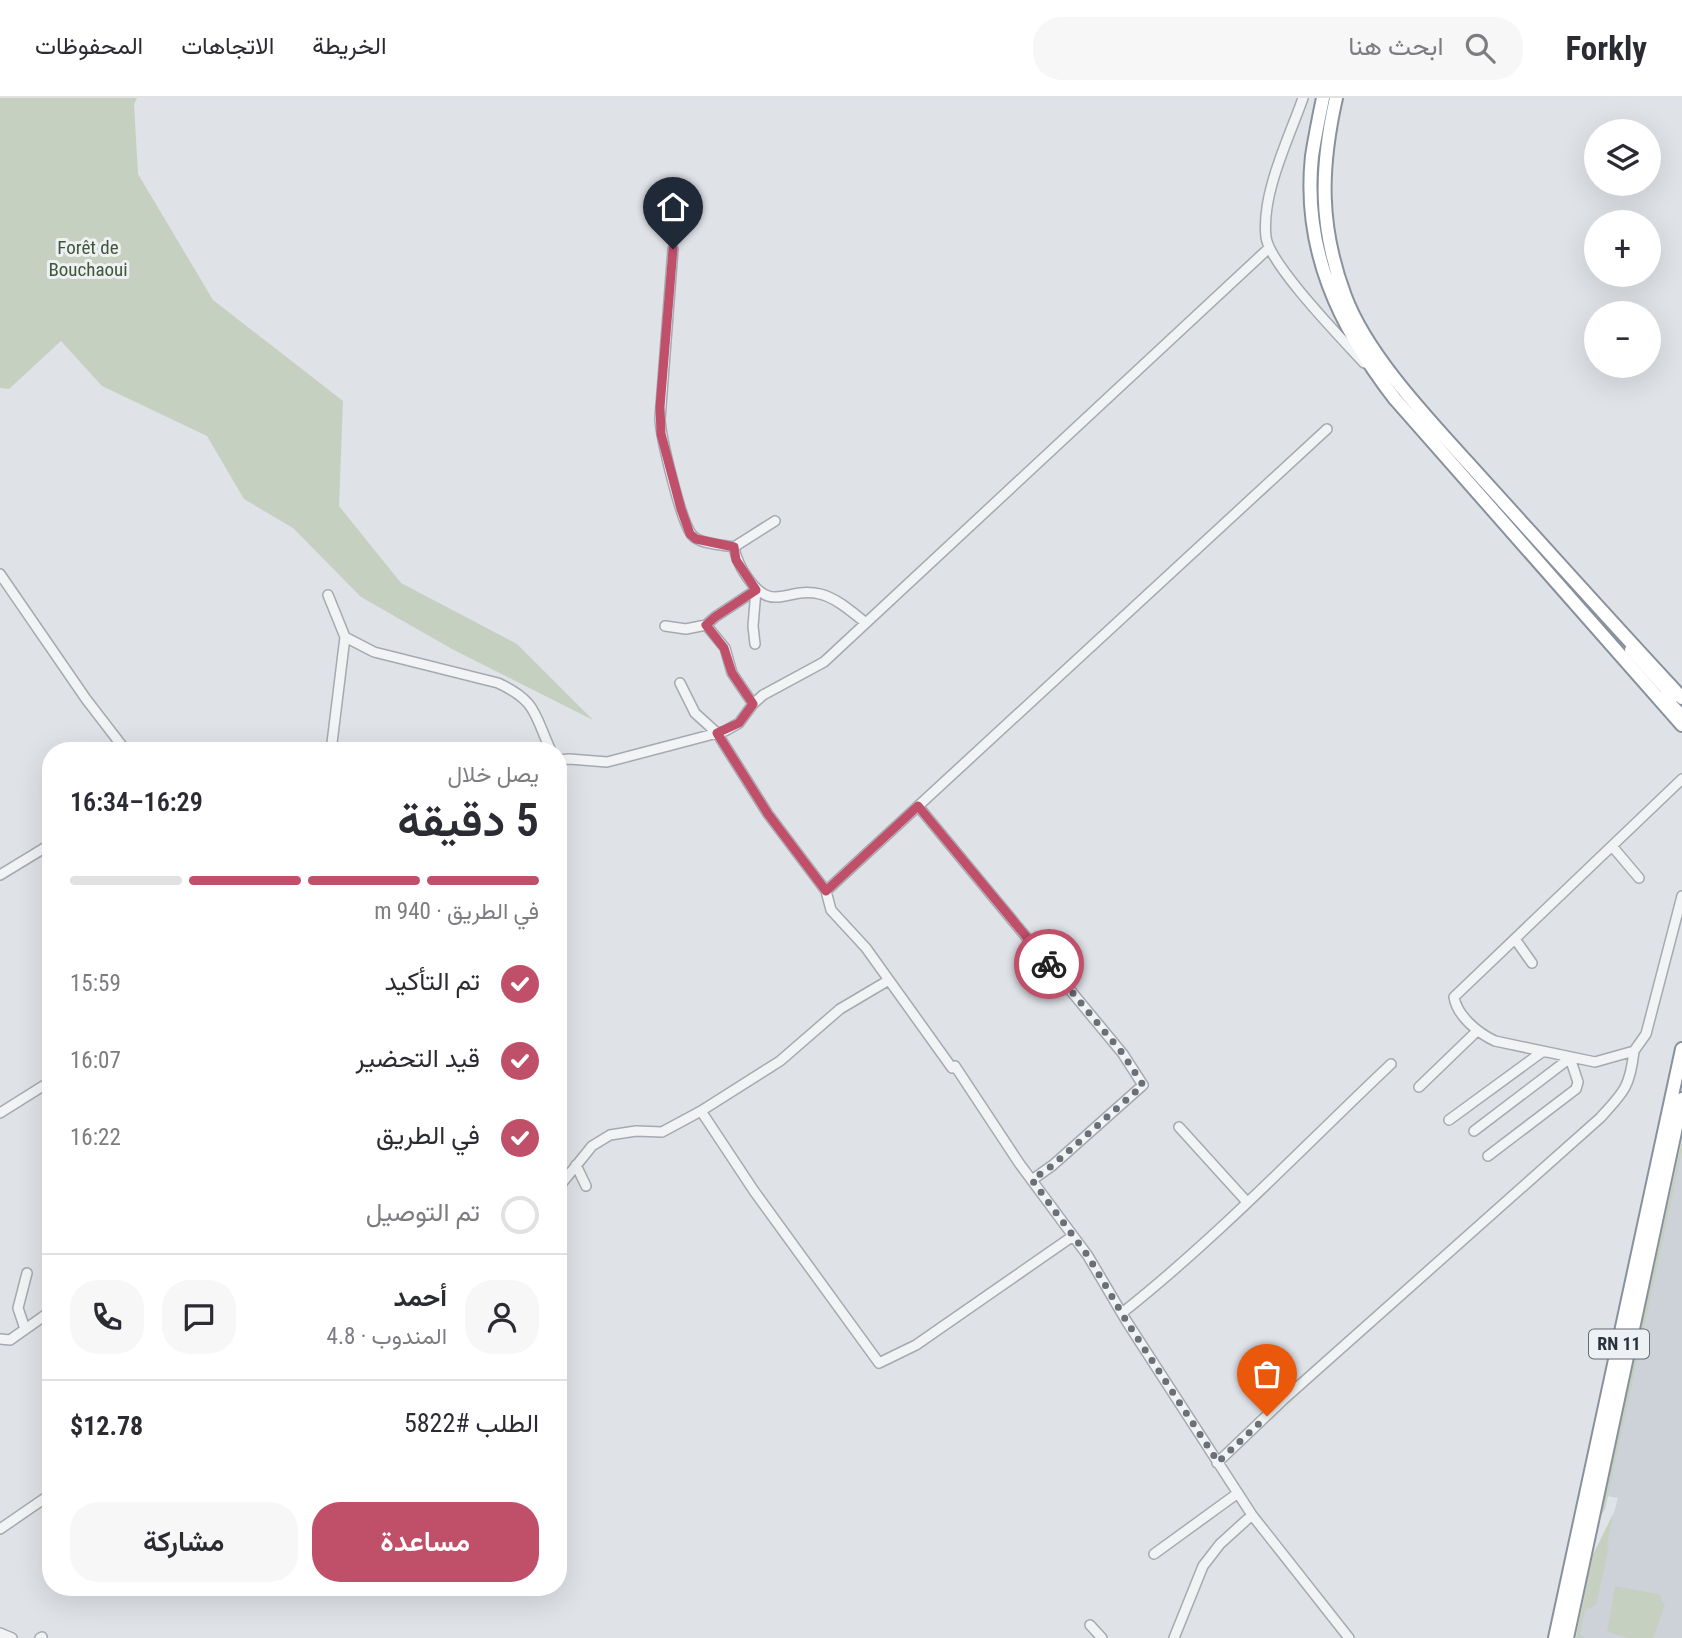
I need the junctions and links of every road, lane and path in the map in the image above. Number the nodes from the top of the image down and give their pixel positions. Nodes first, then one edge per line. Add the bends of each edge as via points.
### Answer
1 (1303, 98) edge
2 (1323, 98) edge
3 (1336, 98) edge
4 (1269, 248) junction
5 (673, 249) dead end
6 (1381, 381) junction
7 (1327, 429) dead end
8 (775, 521) dead end
9 (734, 547) junction
10 (1556, 561) junction
11 (1544, 570) junction
12 (0, 574) edge
13 (756, 590) junction
14 (328, 595) dead end
15 (866, 623) junction
16 (665, 625) dead end
17 (706, 625) junction
18 (345, 637) junction
19 (755, 644) dead end
20 (680, 683) dead end
21 (1682, 698) edge
22 (753, 704) junction
23 (1682, 708) edge
24 (1682, 715) edge
25 (1682, 725) edge
26 (717, 733) junction
27 (119, 742) edge
28 (332, 742) edge
29 (547, 742) edge
30 (567, 759) edge
31 (1682, 779) edge
32 (918, 806) junction
33 (1612, 846) junction
34 (42, 849) edge
35 (0, 875) edge
36 (1639, 878) dead end
37 (826, 891) junction
38 (1682, 896) edge
39 (1515, 939) junction
40 (1532, 962) dead end
41 (889, 980) junction
42 (1477, 1031) junction
43 (1682, 1049) edge
44 (1634, 1051) junction
45 (1542, 1052) junction
46 (1570, 1058) junction
47 (1391, 1064) dead end
48 (42, 1087) edge
49 (1419, 1087) dead end
50 (1682, 1099) edge
51 (701, 1111) junction
52 (0, 1113) edge
53 (1449, 1120) dead end
54 (1179, 1127) dead end
55 (1474, 1131) dead end
56 (1488, 1156) dead end
57 (576, 1165) junction
58 (567, 1176) edge
59 (1032, 1180) junction
60 (586, 1186) dead end
61 (1247, 1202) junction
62 (1073, 1236) junction
63 (27, 1273) dead end
64 (1122, 1313) junction
65 (42, 1317) edge
66 (25, 1329) junction
67 (0, 1339) edge
68 (1218, 1463) junction
69 (1238, 1493) junction
70 (42, 1500) edge
71 (1252, 1515) junction
72 (0, 1528) edge
73 (1154, 1554) dead end
74 (1090, 1625) dead end
75 (0, 1633) edge
76 (12, 1638) edge
77 (1102, 1638) edge
78 (1174, 1638) edge
79 (1349, 1638) edge
80 (1555, 1638) edge
81 (1567, 1638) edge

1 - 4 street via 1268,205
2 - 6 highway via 1311,188 1319,254 1346,328
3 - 10 highway via 1323,194 1330,248 1346,300 1381,360
4 - 6 street via 1315,310
4 - 15 street
5 - 9 street via 661,434 690,534
6 - 11 highway
7 - 32 street
8 - 9 street
9 - 13 street via 736,560
10 - 21 highway
10 - 23 main road
11 - 24 main road
11 - 25 highway
12 - 27 street
13 - 15 street via 773,598 820,594
13 - 17 street
13 - 19 street
14 - 18 street
15 - 22 street via 824,662
16 - 17 street via 685,629
17 - 22 street via 724,648 732,673
18 - 28 street
18 - 29 street via 374,652 498,683 517,692 529,702
20 - 26 street via 695,713
22 - 26 street via 739,723
26 - 30 street via 607,762
26 - 37 street via 768,814
31 - 33 street
32 - 37 street
32 - 59 street via 1123,1054 1143,1085
33 - 36 street
33 - 39 street
34 - 35 street
37 - 41 street via 831,910
38 - 44 street via 1646,1034
39 - 40 street
39 - 42 street via 1454,997 1456,1007
41 - 51 street via 840,1009 780,1061
41 - 59 street
42 - 45 street via 1494,1041
42 - 49 street
43 - 80 highway, RN 11
44 - 46 street via 1595,1062
44 - 68 street via 1624,1092 1600,1118
45 - 46 street
45 - 53 street
46 - 55 street
46 - 56 street via 1576,1089
47 - 61 street
48 - 52 street
50 - 81 highway, RN 11
51 - 57 street via 662,1132 610,1135 592,1146
51 - 62 street via 879,1363 916,1345
54 - 61 street
57 - 58 street
57 - 60 street
59 - 62 street
61 - 64 street
62 - 64 street
63 - 66 street via 18,1308
64 - 68 street
65 - 66 street
66 - 67 street via 10,1340
68 - 69 street
69 - 71 street
69 - 73 street
70 - 72 street
71 - 78 street via 1203,1566
71 - 79 street
74 - 77 street
75 - 76 street

